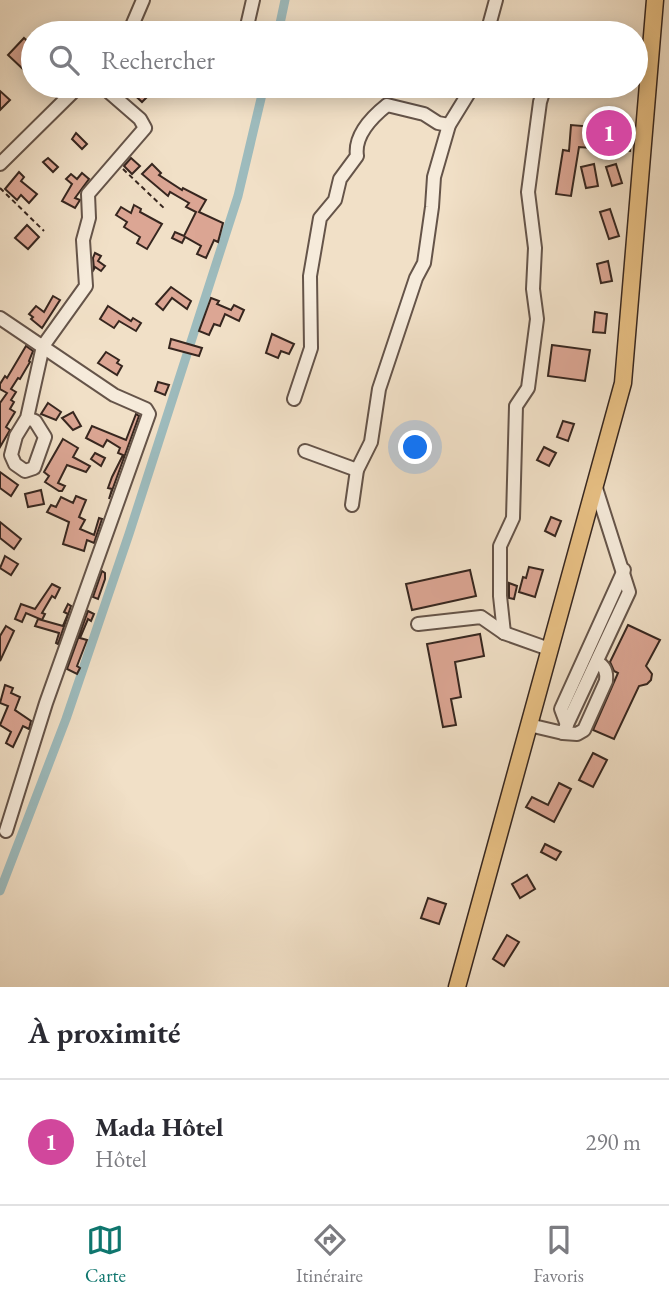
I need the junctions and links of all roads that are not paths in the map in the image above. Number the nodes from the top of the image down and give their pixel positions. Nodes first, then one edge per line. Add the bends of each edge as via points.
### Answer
1 (253, 0) edge
2 (496, 0) edge
3 (656, 0) edge
4 (140, 2) edge
5 (131, 21) edge
6 (248, 21) edge
7 (490, 21) edge
8 (67, 98) edge
9 (116, 98) edge
10 (466, 98) edge
11 (541, 98) edge
12 (648, 98) edge
13 (648, 98) edge
14 (449, 125) junction
15 (0, 164) edge
16 (0, 318) edge
17 (43, 346) junction
18 (294, 399) dead end
19 (27, 418) dead end
20 (305, 451) dead end
21 (357, 470) junction
22 (595, 483) junction
23 (352, 505) dead end
24 (624, 570) junction
25 (418, 624) dead end
26 (504, 633) junction
27 (550, 649) junction
28 (529, 725) junction
29 (565, 729) junction
30 (6, 831) dead end
31 (457, 987) edge

1 - 6 street
2 - 7 street
3 - 12 main road
4 - 5 street
8 - 15 street
9 - 17 street via 145,128 88,194 89,218 83,240 86,286
10 - 14 street
11 - 26 street via 528,192 537,320 528,388 516,406 513,518 500,547
13 - 22 main road via 626,366
14 - 18 street via 387,105 358,138 357,156 340,179 335,200 320,218 310,276 311,348
14 - 21 street via 433,177 424,263 379,389 371,442
16 - 17 street
17 - 19 street
17 - 30 street via 149,414 46,703
20 - 21 street
21 - 23 street
22 - 24 street
22 - 27 main road
24 - 29 street via 561,709
24 - 29 street via 629,592 597,662 603,664 606,681 584,730 577,734
25 - 26 street via 481,617
26 - 27 street
27 - 28 main road
28 - 29 street
28 - 31 main road

